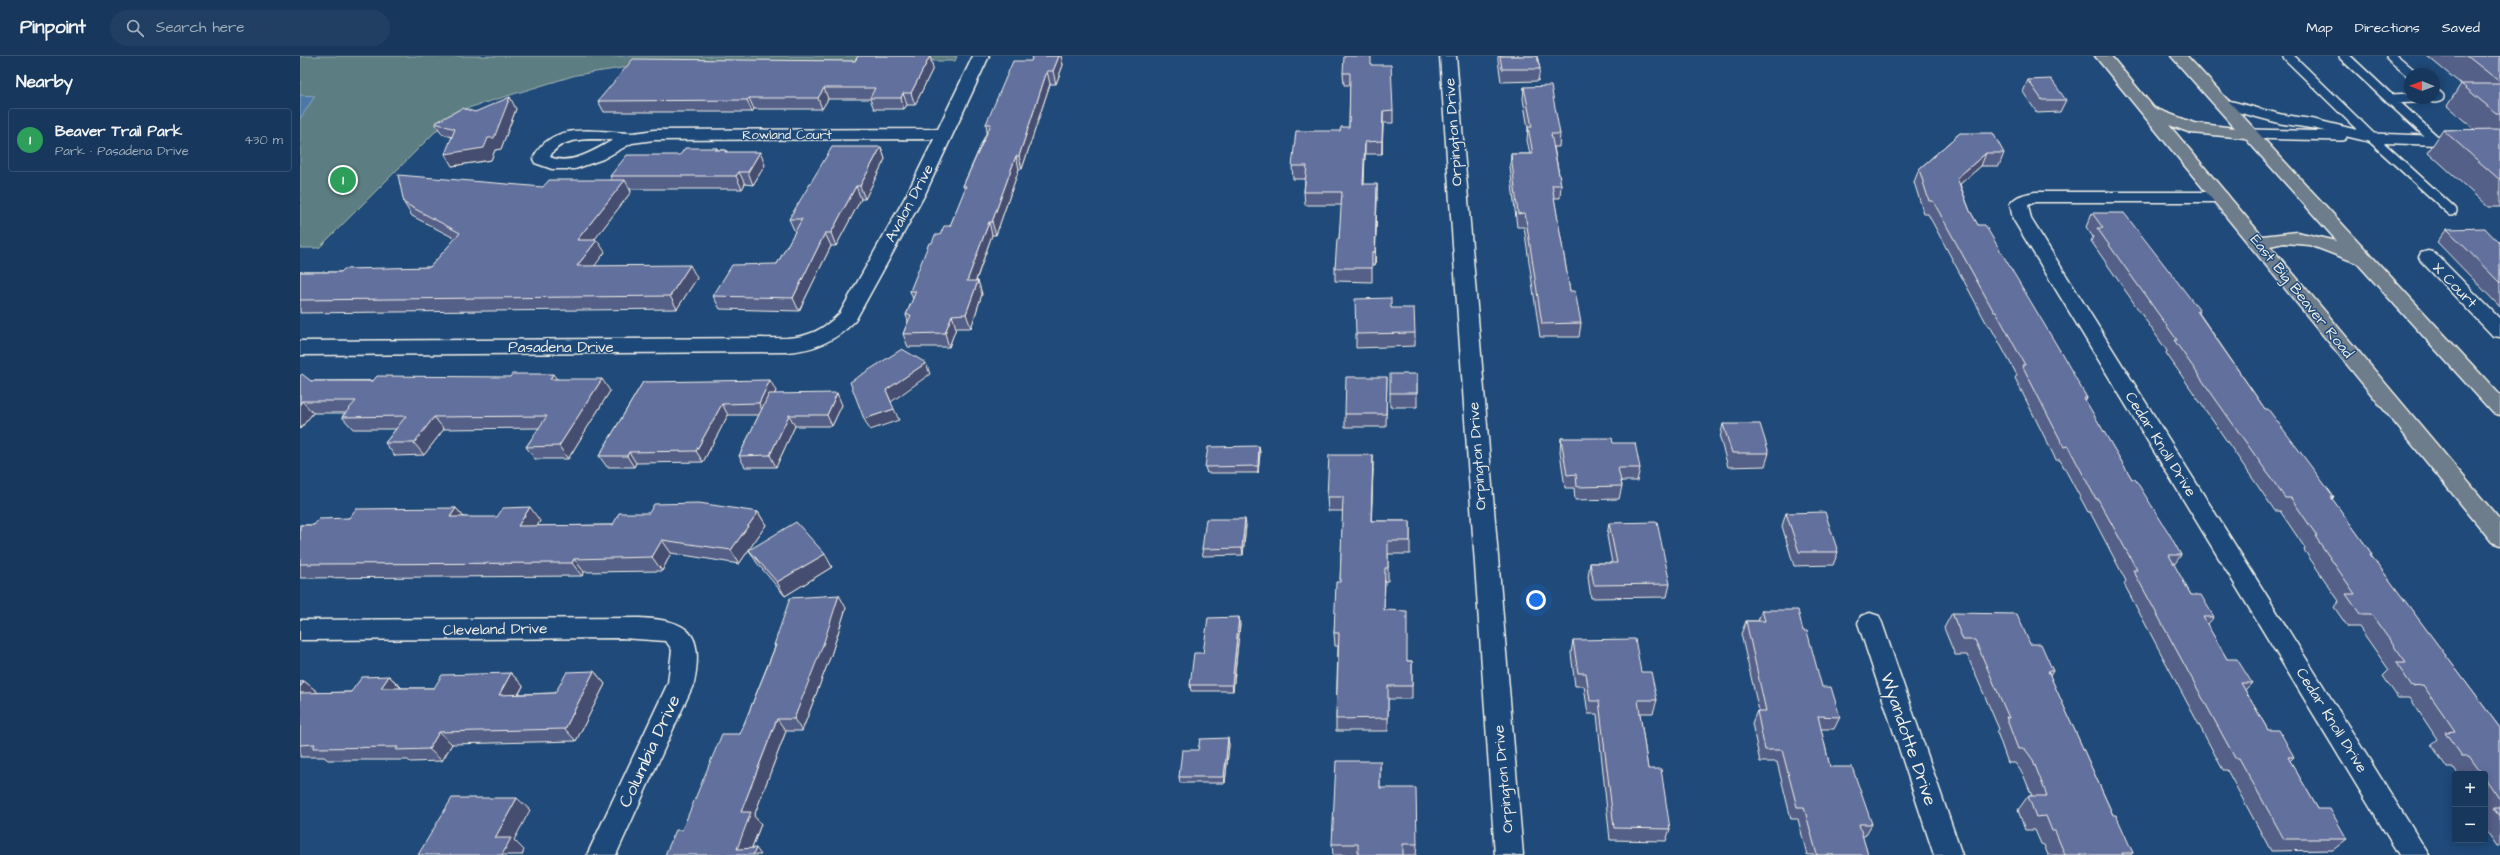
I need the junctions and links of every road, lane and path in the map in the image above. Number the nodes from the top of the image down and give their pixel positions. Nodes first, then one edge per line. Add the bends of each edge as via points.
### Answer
1 (981, 56) edge
2 (1448, 56) edge
3 (2103, 56) edge
4 (2178, 56) edge
5 (2288, 56) edge
6 (2344, 56) edge
7 (2391, 56) edge
8 (2405, 68) edge
9 (2404, 98) edge
10 (2390, 99) junction
11 (2221, 103) junction
12 (2149, 111) junction
13 (944, 134) junction
14 (2250, 134) junction
15 (2357, 136) junction
16 (629, 138) dead end
17 (2372, 138) junction
18 (2435, 140) junction
19 (2464, 141) edge
20 (2220, 197) junction
21 (2452, 211) dead end
22 (2259, 243) junction
23 (2428, 257) dead end
24 (2370, 265) junction
25 (2500, 331) edge
26 (821, 338) joint
27 (300, 348) edge
28 (2500, 408) edge
29 (2500, 536) edge
30 (1870, 623) dead end
31 (300, 630) edge
32 (685, 645) joint
33 (601, 855) edge
34 (1509, 855) edge
35 (1948, 855) edge
36 (2415, 855) edge

1 - 13 street, Avalon Drive
2 - 34 street, Orpington Drive
3 - 12 main road, East Big Beaver Road
4 - 11 main road
5 - 17 lane
6 - 10 lane
7 - 8 lane
9 - 10 lane
10 - 18 lane
11 - 14 main road
11 - 15 lane
12 - 14 main road via 2191,128
12 - 20 main road, East Big Beaver Road
13 - 16 street, Rowland Court via 654,135
13 - 26 street, Avalon Drive via 916,194 858,302 836,329
14 - 15 lane
14 - 24 main road
15 - 17 lane
17 - 18 lane
17 - 21 lane
18 - 19 lane
20 - 22 main road, East Big Beaver Road
20 - 36 street, Cedar Knoll Drive via 2035,197 2025,199 2019,204 2019,210 2026,226
22 - 24 main road via 2283,237 2314,240 2347,251
22 - 29 main road, East Big Beaver Road
23 - 25 street, X Court
24 - 28 main road
26 - 27 street, Pasadena Drive via 804,344 786,345
30 - 35 street, Wyandotte Drive
31 - 32 street, Cleveland Drive via 659,628 678,636
32 - 33 street, Columbia Drive via 686,663 681,683

